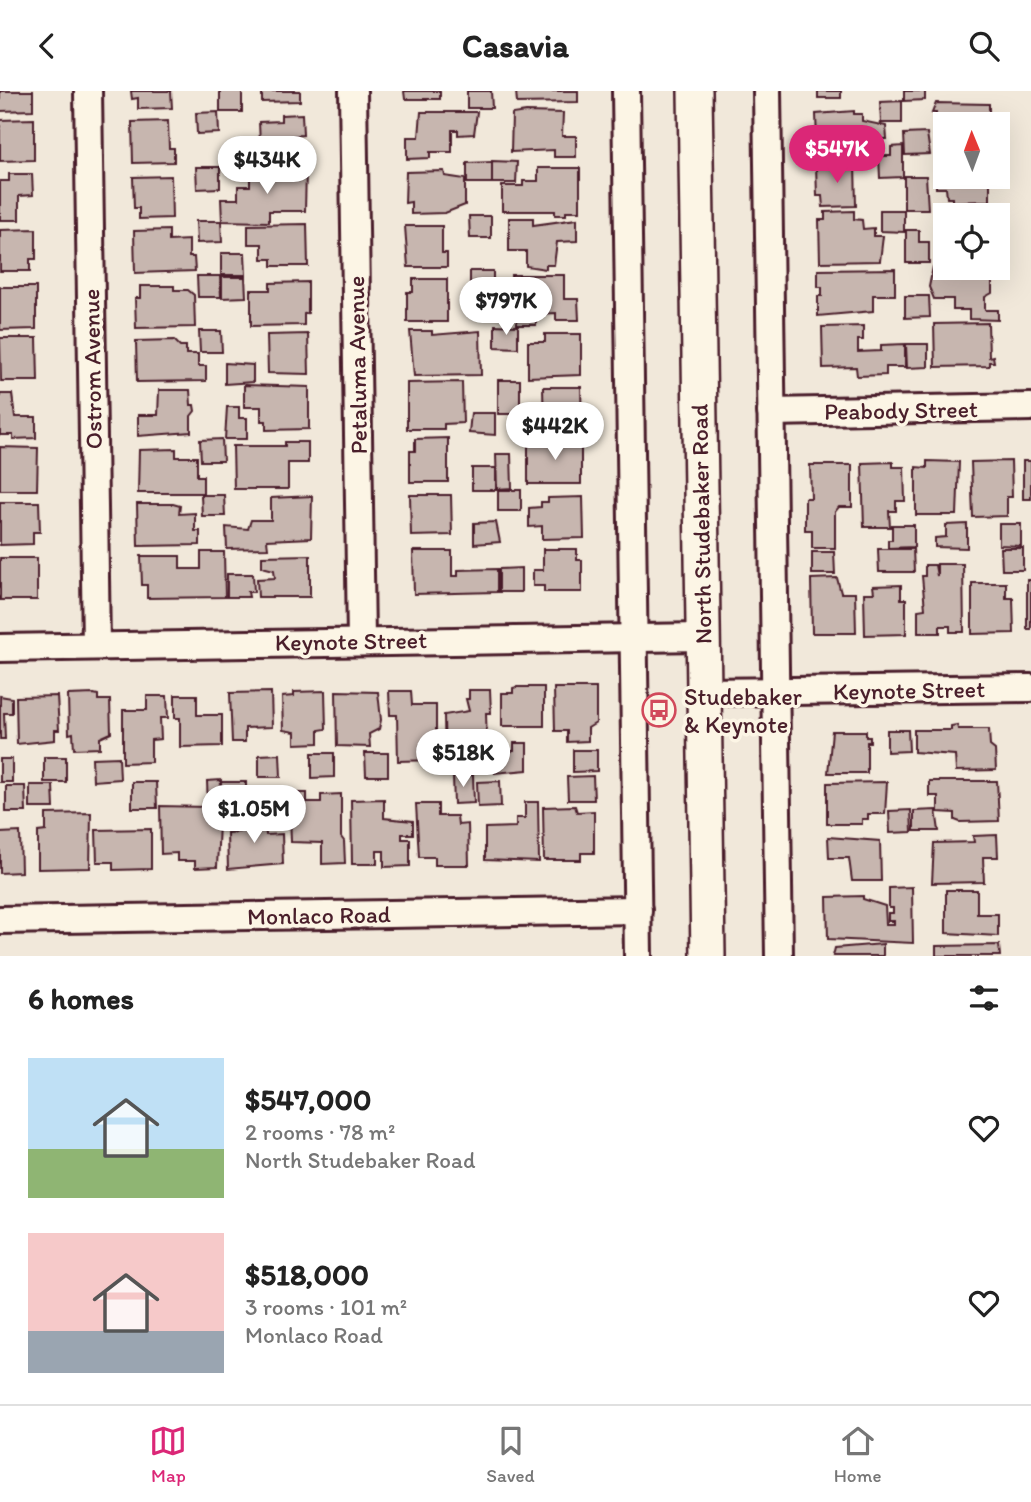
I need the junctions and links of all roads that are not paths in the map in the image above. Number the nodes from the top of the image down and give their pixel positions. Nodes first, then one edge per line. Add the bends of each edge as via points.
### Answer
1 (88, 91) edge
2 (353, 91) edge
3 (626, 91) edge
4 (695, 91) edge
5 (767, 91) edge
6 (1031, 407) edge
7 (771, 412) junction
8 (702, 637) junction
9 (634, 638) junction
10 (361, 640) junction
11 (96, 646) junction
12 (0, 648) edge
13 (1031, 688) edge
14 (703, 692) junction
15 (776, 692) junction
16 (638, 910) junction
17 (0, 920) edge
18 (638, 956) edge
19 (708, 956) edge
20 (779, 956) edge

1 - 11 street, Ostrom Avenue
2 - 10 street, Petaluma Avenue
3 - 9 street
4 - 8 main road, North Studebaker Road
5 - 7 street
6 - 7 street, Peabody Street
7 - 15 street
8 - 9 street, Keynote Street
8 - 14 main road, North Studebaker Road
9 - 10 street, Keynote Street
9 - 16 street
10 - 11 street, Keynote Street
11 - 12 street, Keynote Street
13 - 15 street, Keynote Street
14 - 15 street, Keynote Street
14 - 19 main road, North Studebaker Road
15 - 20 street
16 - 17 street, Monlaco Road
16 - 18 street

